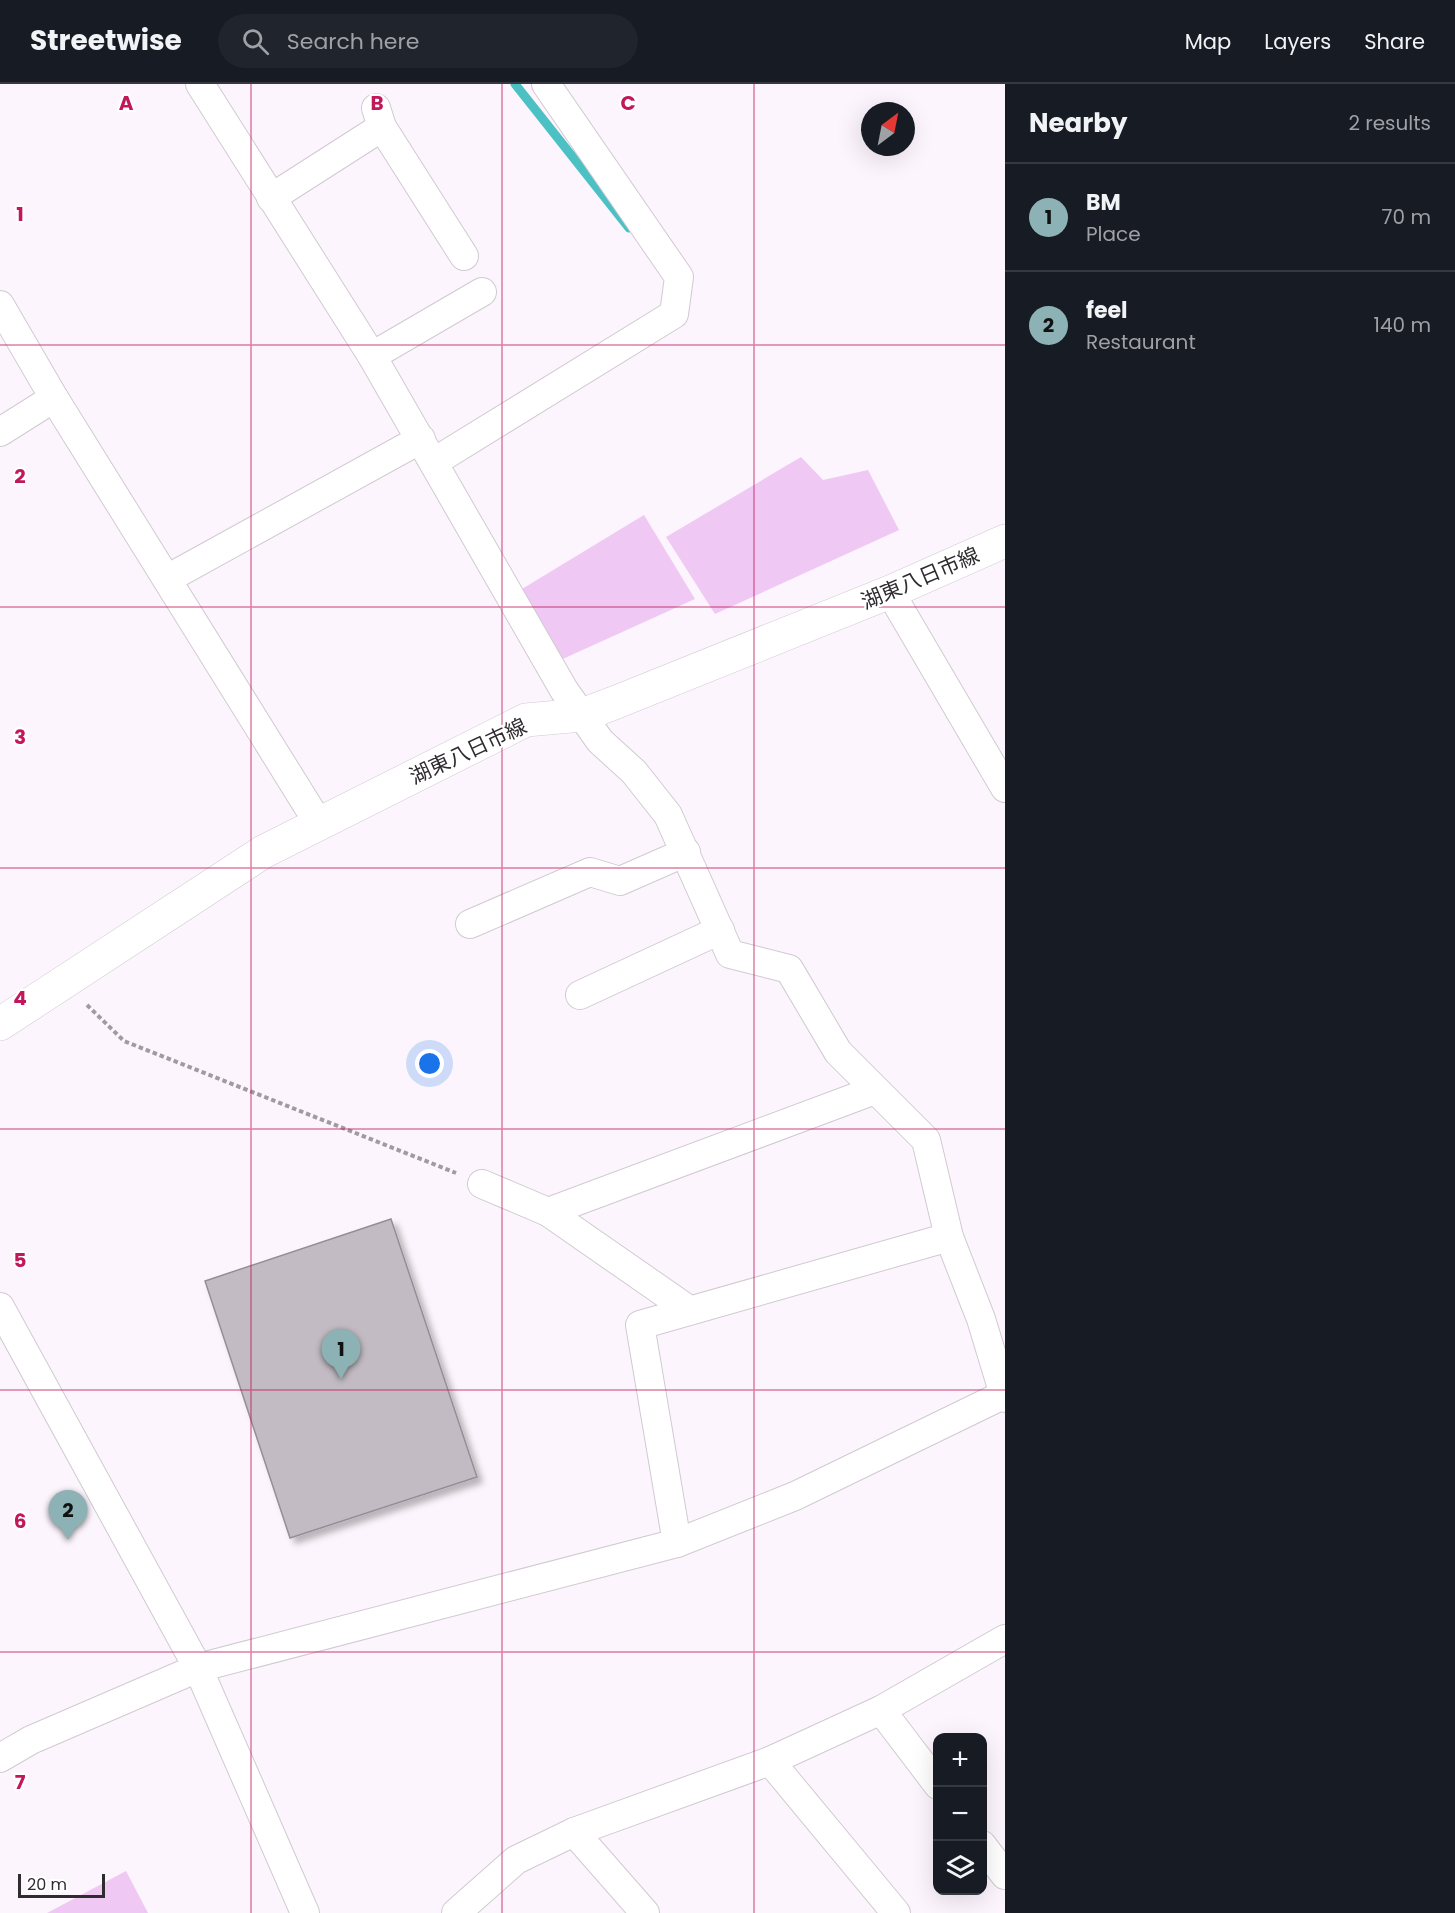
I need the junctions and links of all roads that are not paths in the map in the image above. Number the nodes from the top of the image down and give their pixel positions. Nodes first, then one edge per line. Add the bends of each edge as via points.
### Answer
1 (201, 84) edge
2 (546, 84) edge
3 (271, 198) junction
4 (464, 255) dead end
5 (482, 292) dead end
6 (0, 305) edge
7 (372, 356) junction
8 (54, 398) junction
9 (0, 432) edge
10 (427, 451) junction
11 (1005, 541) edge
12 (167, 579) junction
13 (890, 592) junction
14 (582, 715) junction
15 (1005, 788) edge
16 (319, 824) junction
17 (686, 852) junction
18 (470, 924) dead end
19 (720, 930) junction
20 (580, 995) dead end
21 (0, 1024) edge
22 (875, 1090) junction
23 (482, 1184) road end
24 (548, 1212) junction
25 (949, 1237) junction
26 (0, 1306) edge
27 (689, 1310) junction
28 (1004, 1396) edge
29 (677, 1543) junction
30 (1005, 1639) edge
31 (198, 1668) junction
32 (881, 1710) junction
33 (0, 1758) edge
34 (770, 1761) junction
35 (933, 1778) edge
36 (574, 1832) junction
37 (987, 1852) edge
38 (1005, 1875) edge
39 (305, 1913) edge
40 (456, 1913) edge
41 (645, 1913) edge
42 (896, 1913) edge

1 - 3 street
2 - 10 street via 679,277 674,314
3 - 4 street via 379,118
3 - 7 street
5 - 7 street
6 - 8 street
7 - 10 street
8 - 9 street
8 - 12 street
10 - 12 street
10 - 14 street
11 - 13 main road, 湖東八日市線
12 - 16 street
13 - 14 main road, 湖東八日市線
13 - 15 street
14 - 16 main road, 湖東八日市線 via 526,720
14 - 17 street via 600,741 634,772 668,815
16 - 21 main road, 湖東八日市線 via 263,852
17 - 18 street via 620,881 590,872
17 - 19 street
19 - 20 street
19 - 22 street via 730,954 789,969 838,1052
22 - 24 street
22 - 25 street via 926,1140
23 - 24 street
24 - 27 street
25 - 27 street
25 - 28 street via 981,1319
26 - 31 street
27 - 29 street via 640,1325
28 - 29 street via 795,1496
29 - 31 street
30 - 32 street
31 - 33 street via 31,1740
31 - 39 street
32 - 34 street
32 - 35 street
34 - 36 street
34 - 42 street
36 - 40 street via 516,1860
36 - 41 street
37 - 38 street

